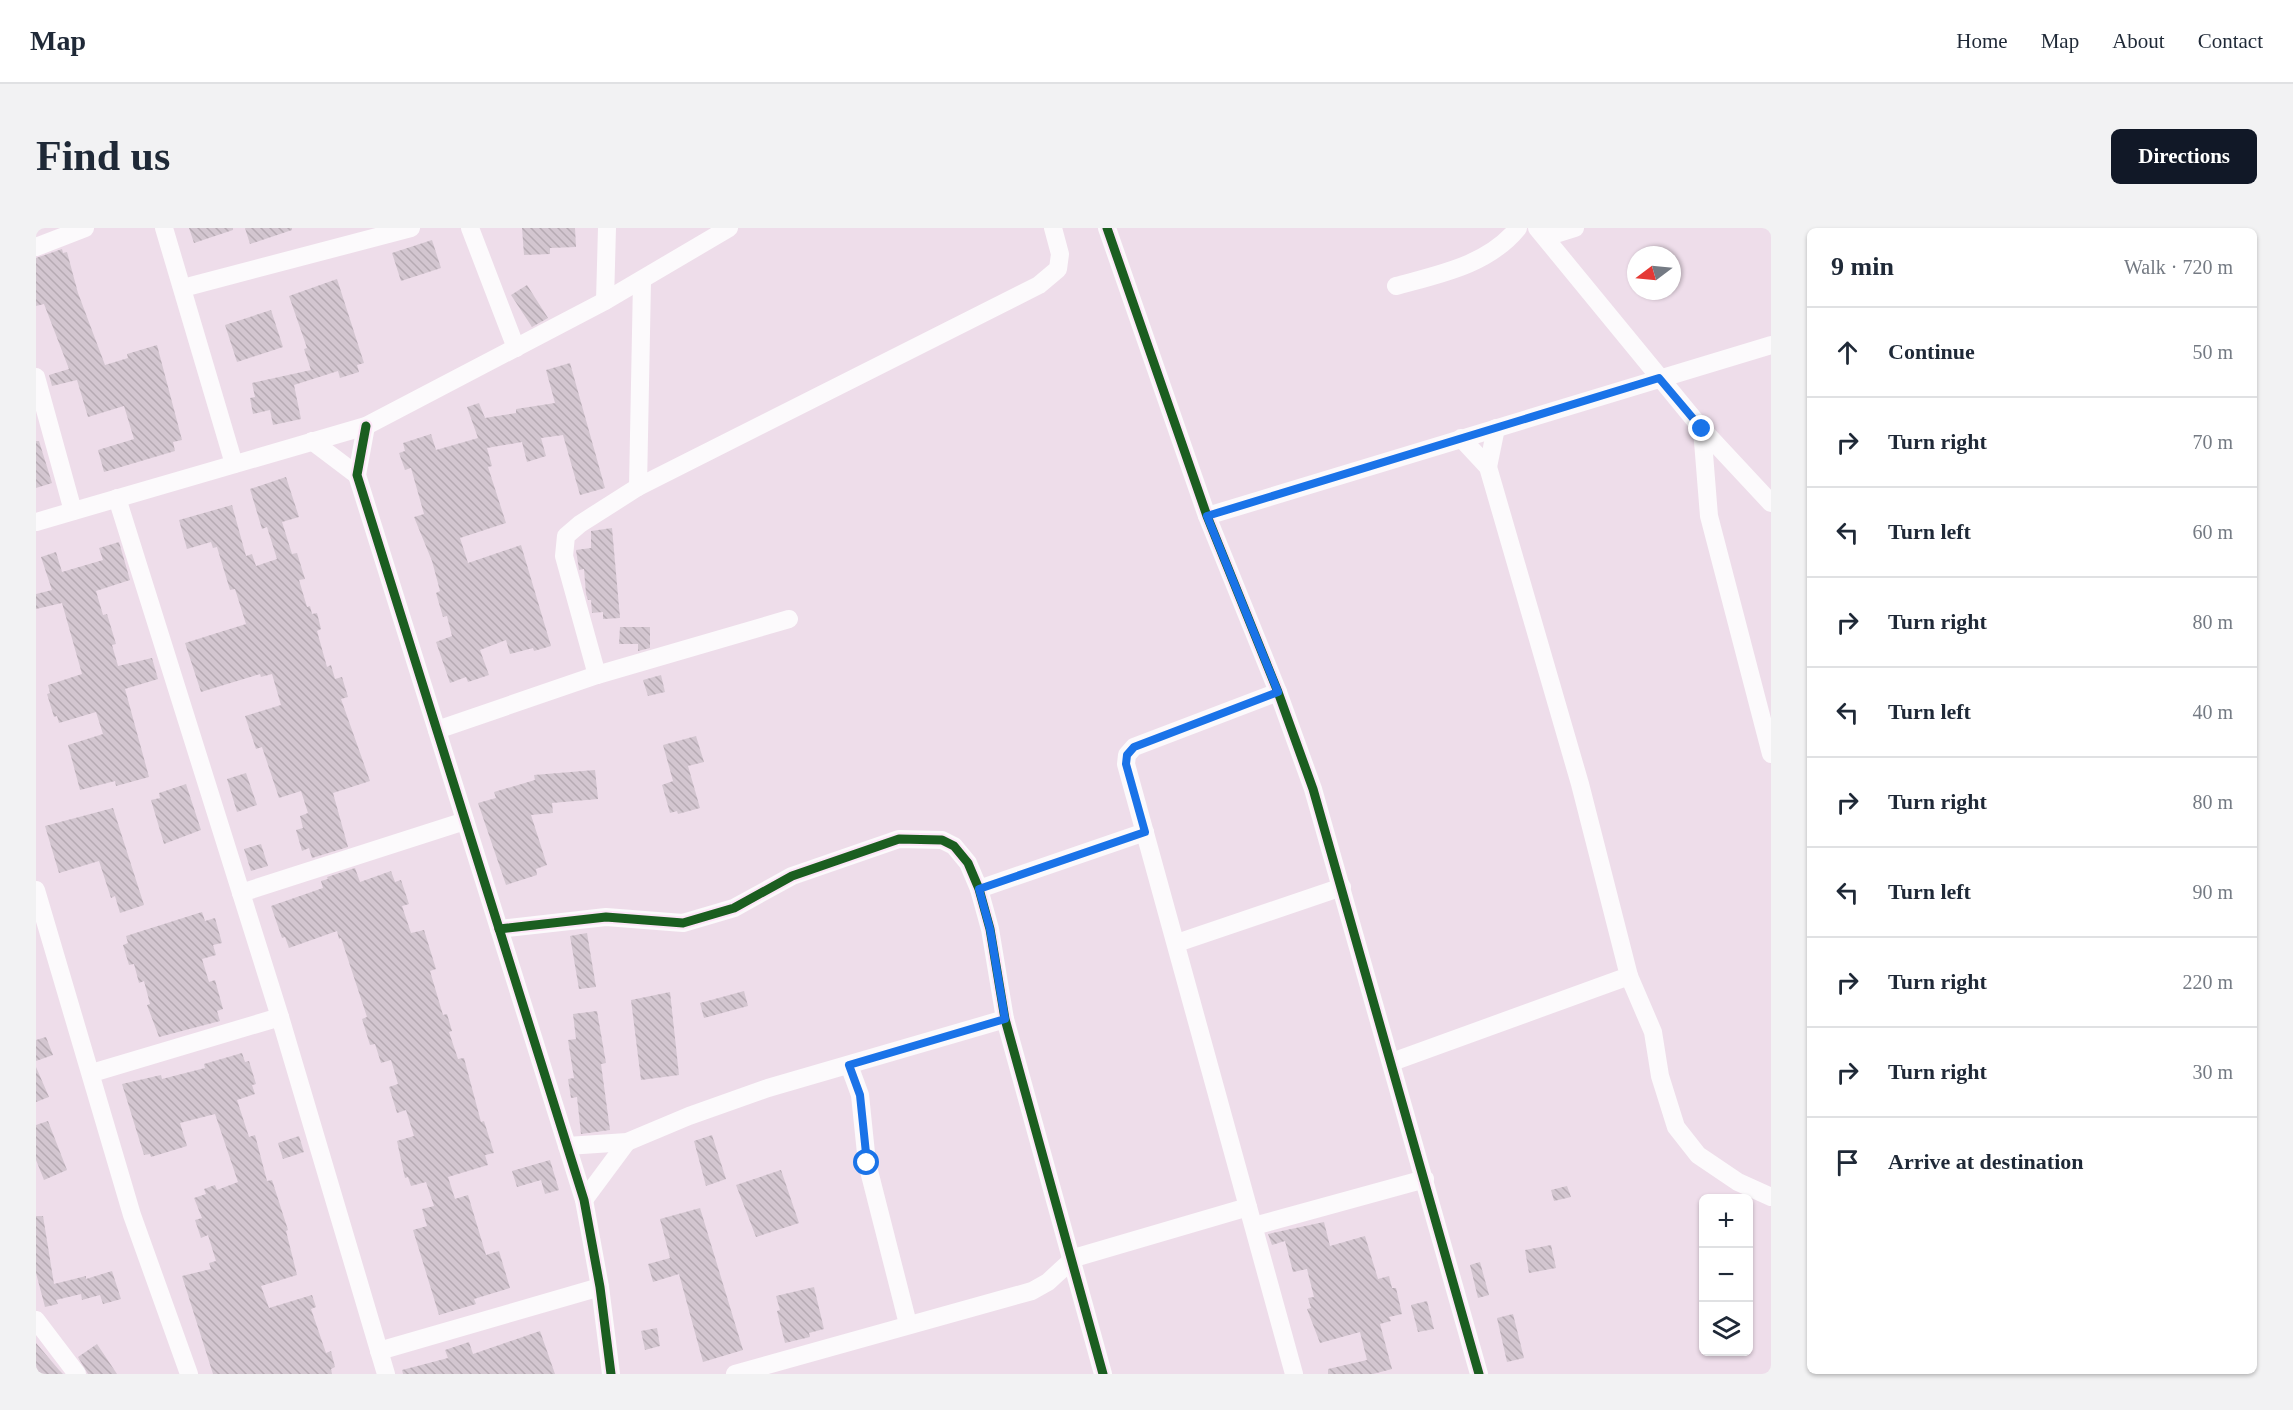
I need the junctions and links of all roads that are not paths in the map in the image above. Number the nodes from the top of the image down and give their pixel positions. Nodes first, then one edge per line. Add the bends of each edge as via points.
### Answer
1 (85, 228) edge
2 (164, 228) edge
3 (411, 228) edge
4 (470, 228) edge
5 (607, 228) edge
6 (729, 228) edge
7 (1053, 228) edge
8 (1107, 228) edge
9 (1518, 228) edge
10 (1575, 228) edge
11 (1541, 232) edge
12 (36, 247) edge
13 (642, 281) junction
14 (1396, 286) dead end
15 (183, 288) junction
16 (606, 301) junction
17 (1771, 345) edge
18 (516, 348) junction
19 (36, 378) edge
20 (1659, 378) junction
21 (366, 426) junction
22 (1496, 428) junction
23 (1702, 429) junction
24 (1461, 438) junction
25 (312, 441) junction
26 (234, 464) junction
27 (1488, 467) junction
28 (357, 475) junction
29 (638, 487) junction
30 (117, 498) junction
31 (1771, 503) edge
32 (73, 511) junction
33 (1207, 516) junction
34 (36, 522) edge
35 (789, 619) dead end
36 (597, 675) junction
37 (1278, 692) junction
38 (437, 730) junction
39 (1771, 754) edge
40 (465, 821) junction
41 (1145, 832) junction
42 (1341, 887) junction
43 (979, 889) junction
44 (36, 890) edge
45 (241, 893) junction
46 (499, 929) junction
47 (1177, 943) junction
48 (1629, 976) junction
49 (280, 1017) junction
50 (1005, 1019) junction
51 (1392, 1062) junction
52 (849, 1065) junction
53 (92, 1074) junction
54 (627, 1142) junction
55 (567, 1146) junction
56 (1425, 1179) junction
57 (1771, 1197) edge
58 (584, 1200) junction
59 (1248, 1207) junction
60 (1254, 1226) junction
61 (1074, 1258) junction
62 (600, 1287) junction
63 (36, 1320) edge
64 (908, 1324) junction
65 (379, 1351) junction
66 (77, 1374) edge
67 (189, 1374) edge
68 (386, 1374) edge
69 (611, 1374) edge
70 (735, 1374) edge
71 (1103, 1374) edge
72 (1294, 1374) edge
73 (1479, 1374) edge

1 - 12 street
2 - 15 street
3 - 15 street
4 - 18 street
5 - 16 street
6 - 13 street
7 - 29 street via 1060,254 1058,270 1039,285
8 - 33 street
9 - 14 street via 1502,244 1468,265
10 - 11 street
11 - 20 street
13 - 16 street
13 - 29 street
15 - 26 street
16 - 18 street
17 - 20 street
18 - 21 street
19 - 32 street
20 - 22 street
20 - 23 street
21 - 25 street
21 - 28 street
22 - 24 street
22 - 27 street
23 - 31 street
23 - 39 street via 1709,516
24 - 27 street
24 - 33 street
25 - 26 street
25 - 28 street
26 - 30 street
27 - 48 street via 1580,784
28 - 38 street
29 - 36 street via 566,536 564,556
30 - 32 street
30 - 45 street
32 - 34 street
33 - 37 street
35 - 36 street
36 - 38 street
37 - 41 street via 1134,747 1126,764
37 - 42 street via 1313,789
38 - 40 street
40 - 45 street
40 - 46 street
41 - 43 street
41 - 47 street
42 - 47 street
42 - 51 street
43 - 46 street via 968,863 954,846 942,840 899,838 792,876 735,908 683,923 606,917
43 - 50 street
44 - 53 street
45 - 49 street
46 - 55 street
47 - 59 street
48 - 51 street
48 - 57 street via 1653,1032 1660,1076 1676,1127 1698,1155 1738,1182
49 - 53 street
49 - 65 street
50 - 52 street
50 - 61 street
51 - 56 street
52 - 54 street via 702,1111
52 - 64 street via 860,1095 867,1163
53 - 67 street via 132,1215
54 - 55 street
54 - 58 street
55 - 58 street
56 - 60 street
56 - 73 street
58 - 62 street
59 - 60 street
59 - 61 street
60 - 72 street
61 - 64 street via 1032,1291
61 - 71 street
62 - 65 street
62 - 69 street
63 - 66 street
64 - 70 street
65 - 68 street

